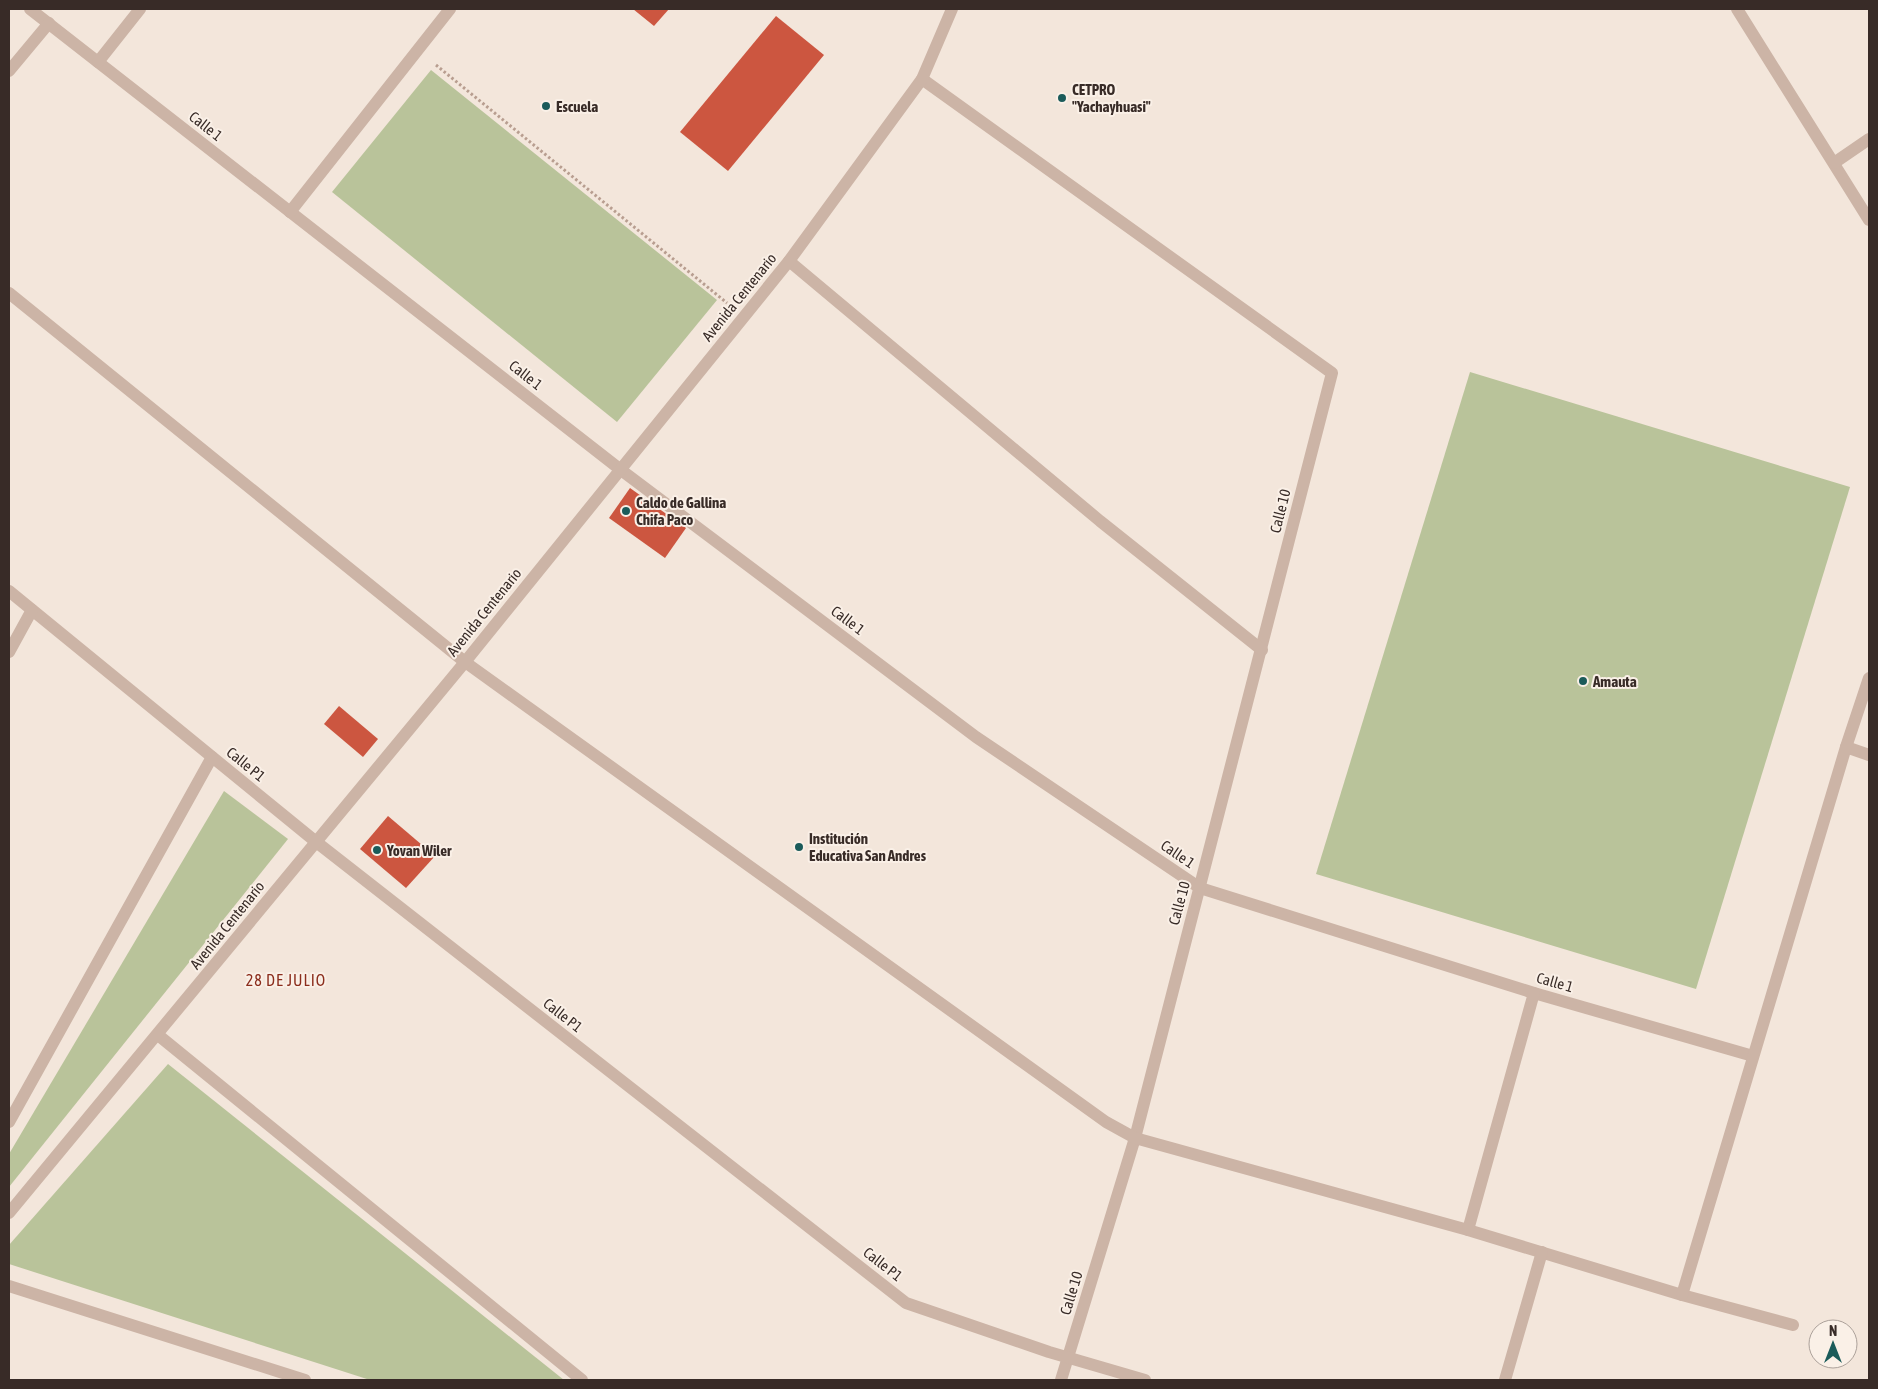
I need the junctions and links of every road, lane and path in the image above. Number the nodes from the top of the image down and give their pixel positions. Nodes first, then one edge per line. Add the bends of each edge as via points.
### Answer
1 (30, 9) edge
2 (140, 9) edge
3 (450, 9) edge
4 (952, 9) edge
5 (1736, 9) edge
6 (48, 23) junction
7 (418, 50) junction
8 (98, 62) junction
9 (9, 71) edge
10 (922, 79) junction
11 (1869, 139) edge
12 (1834, 163) junction
13 (290, 212) junction
14 (1869, 220) edge
15 (789, 261) junction
16 (9, 293) edge
17 (744, 317) junction
18 (621, 470) junction
19 (9, 591) edge
20 (32, 610) junction
21 (1262, 650) junction
22 (9, 652) edge
23 (465, 662) junction
24 (1869, 678) edge
25 (1846, 747) junction
26 (1869, 755) edge
27 (212, 757) junction
28 (315, 842) junction
29 (1200, 888) junction
30 (1534, 993) junction
31 (158, 1034) junction
32 (1753, 1056) junction
33 (9, 1122) edge
34 (1135, 1138) junction
35 (9, 1213) edge
36 (1468, 1230) junction
37 (1542, 1252) junction
38 (9, 1286) edge
39 (1682, 1295) junction
40 (1793, 1325) dead end
41 (1068, 1357) junction
42 (305, 1380) edge
43 (582, 1380) edge
44 (1061, 1380) edge
45 (1145, 1380) edge
46 (1505, 1380) edge

1 - 6 street, Calle 1
2 - 8 street
3 - 7 street
4 - 10 street, Avenida Centenario
5 - 12 street
6 - 8 street, Calle 1
6 - 9 street
7 - 13 street
7 - 17 path
8 - 13 street, Calle 1
10 - 15 street, Avenida Centenario
10 - 21 street, Calle 10 via 1332,373
11 - 12 street
12 - 14 street
13 - 18 street, Calle 1
15 - 17 street, Avenida Centenario
15 - 21 street
16 - 23 street
17 - 18 street, Avenida Centenario
18 - 23 street, Avenida Centenario
18 - 29 street, Calle 1 via 976,737
19 - 20 street, Calle P1
20 - 22 street
20 - 27 street, Calle P1
21 - 29 street, Calle 10
23 - 28 street, Avenida Centenario
23 - 34 street via 1106,1122
24 - 25 street
25 - 26 street
25 - 32 street
27 - 28 street, Calle P1
27 - 33 street
28 - 31 street, Avenida Centenario
28 - 41 street, Calle P1 via 906,1303
29 - 30 street, Calle 1
29 - 34 street, Calle 10
30 - 32 street, Calle 1
30 - 36 street
31 - 35 street, Avenida Centenario
31 - 43 street
32 - 39 street
34 - 36 street
34 - 41 street, Calle 10
36 - 37 street
37 - 39 street
37 - 46 street
38 - 42 street
39 - 40 street
41 - 44 street, Calle 10
41 - 45 street, Calle P1

